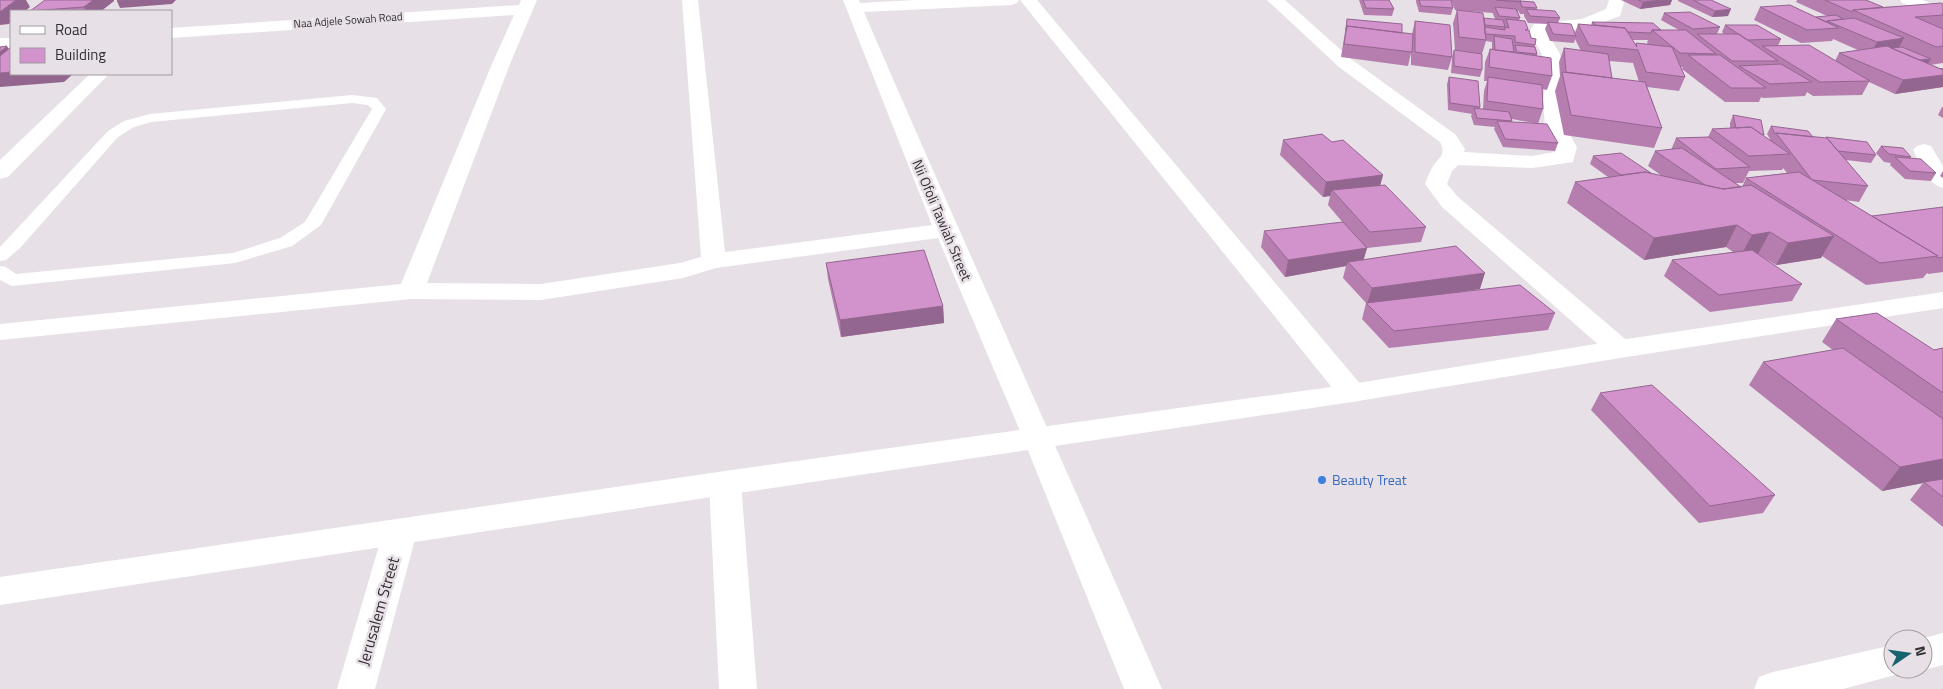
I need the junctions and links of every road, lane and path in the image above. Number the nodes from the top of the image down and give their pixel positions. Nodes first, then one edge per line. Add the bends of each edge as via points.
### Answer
1 (690, 0) edge
2 (1011, 0) edge
3 (1028, 0) edge
4 (1275, 0) edge
5 (1617, 0) edge
6 (1916, 3) edge
7 (527, 4) edge
8 (852, 4) edge
9 (1943, 4) edge
10 (1943, 14) edge
11 (172, 33) edge
12 (99, 75) edge
13 (1924, 150) dead end
14 (1452, 158) junction
15 (0, 172) edge
16 (1943, 181) edge
17 (946, 230) junction
18 (0, 256) edge
19 (714, 261) junction
20 (0, 271) edge
21 (411, 290) junction
22 (1943, 300) edge
23 (0, 332) edge
24 (1620, 349) junction
25 (1352, 393) junction
26 (1038, 438) junction
27 (725, 483) junction
28 (400, 532) junction
29 (0, 591) edge
30 (1883, 663) edge
31 (356, 689) edge
32 (738, 689) edge
33 (1143, 689) edge
34 (1773, 689) edge

1 - 19 street
2 - 8 street
3 - 25 street
4 - 14 street via 1345,63 1449,139 1454,149
5 - 14 street via 1614,12 1585,24 1540,28 1538,32 1551,54 1556,77 1552,100 1555,127 1567,146 1565,157 1532,162
6 - 9 street
6 - 10 street
7 - 11 street, Naa Adjele Sowah Road
7 - 21 street
8 - 17 street, Nii Ofoli Tawiah Street
12 - 15 street
13 - 16 street
14 - 24 street via 1442,169 1436,184 1450,202
17 - 19 street
17 - 26 street, Nii Ofoli Tawiah Street
18 - 20 lane via 112,134 129,124 150,118 352,99 372,101 380,109 312,225 286,242 235,258 145,268 12,280
19 - 21 street via 665,274 541,292
21 - 23 street
22 - 24 street
24 - 25 street
25 - 26 street
26 - 27 street
26 - 33 street, Nii Ofoli Tawiah Street
27 - 28 street
27 - 32 street
28 - 29 street
28 - 31 street, Jerusalem Street
30 - 34 street

